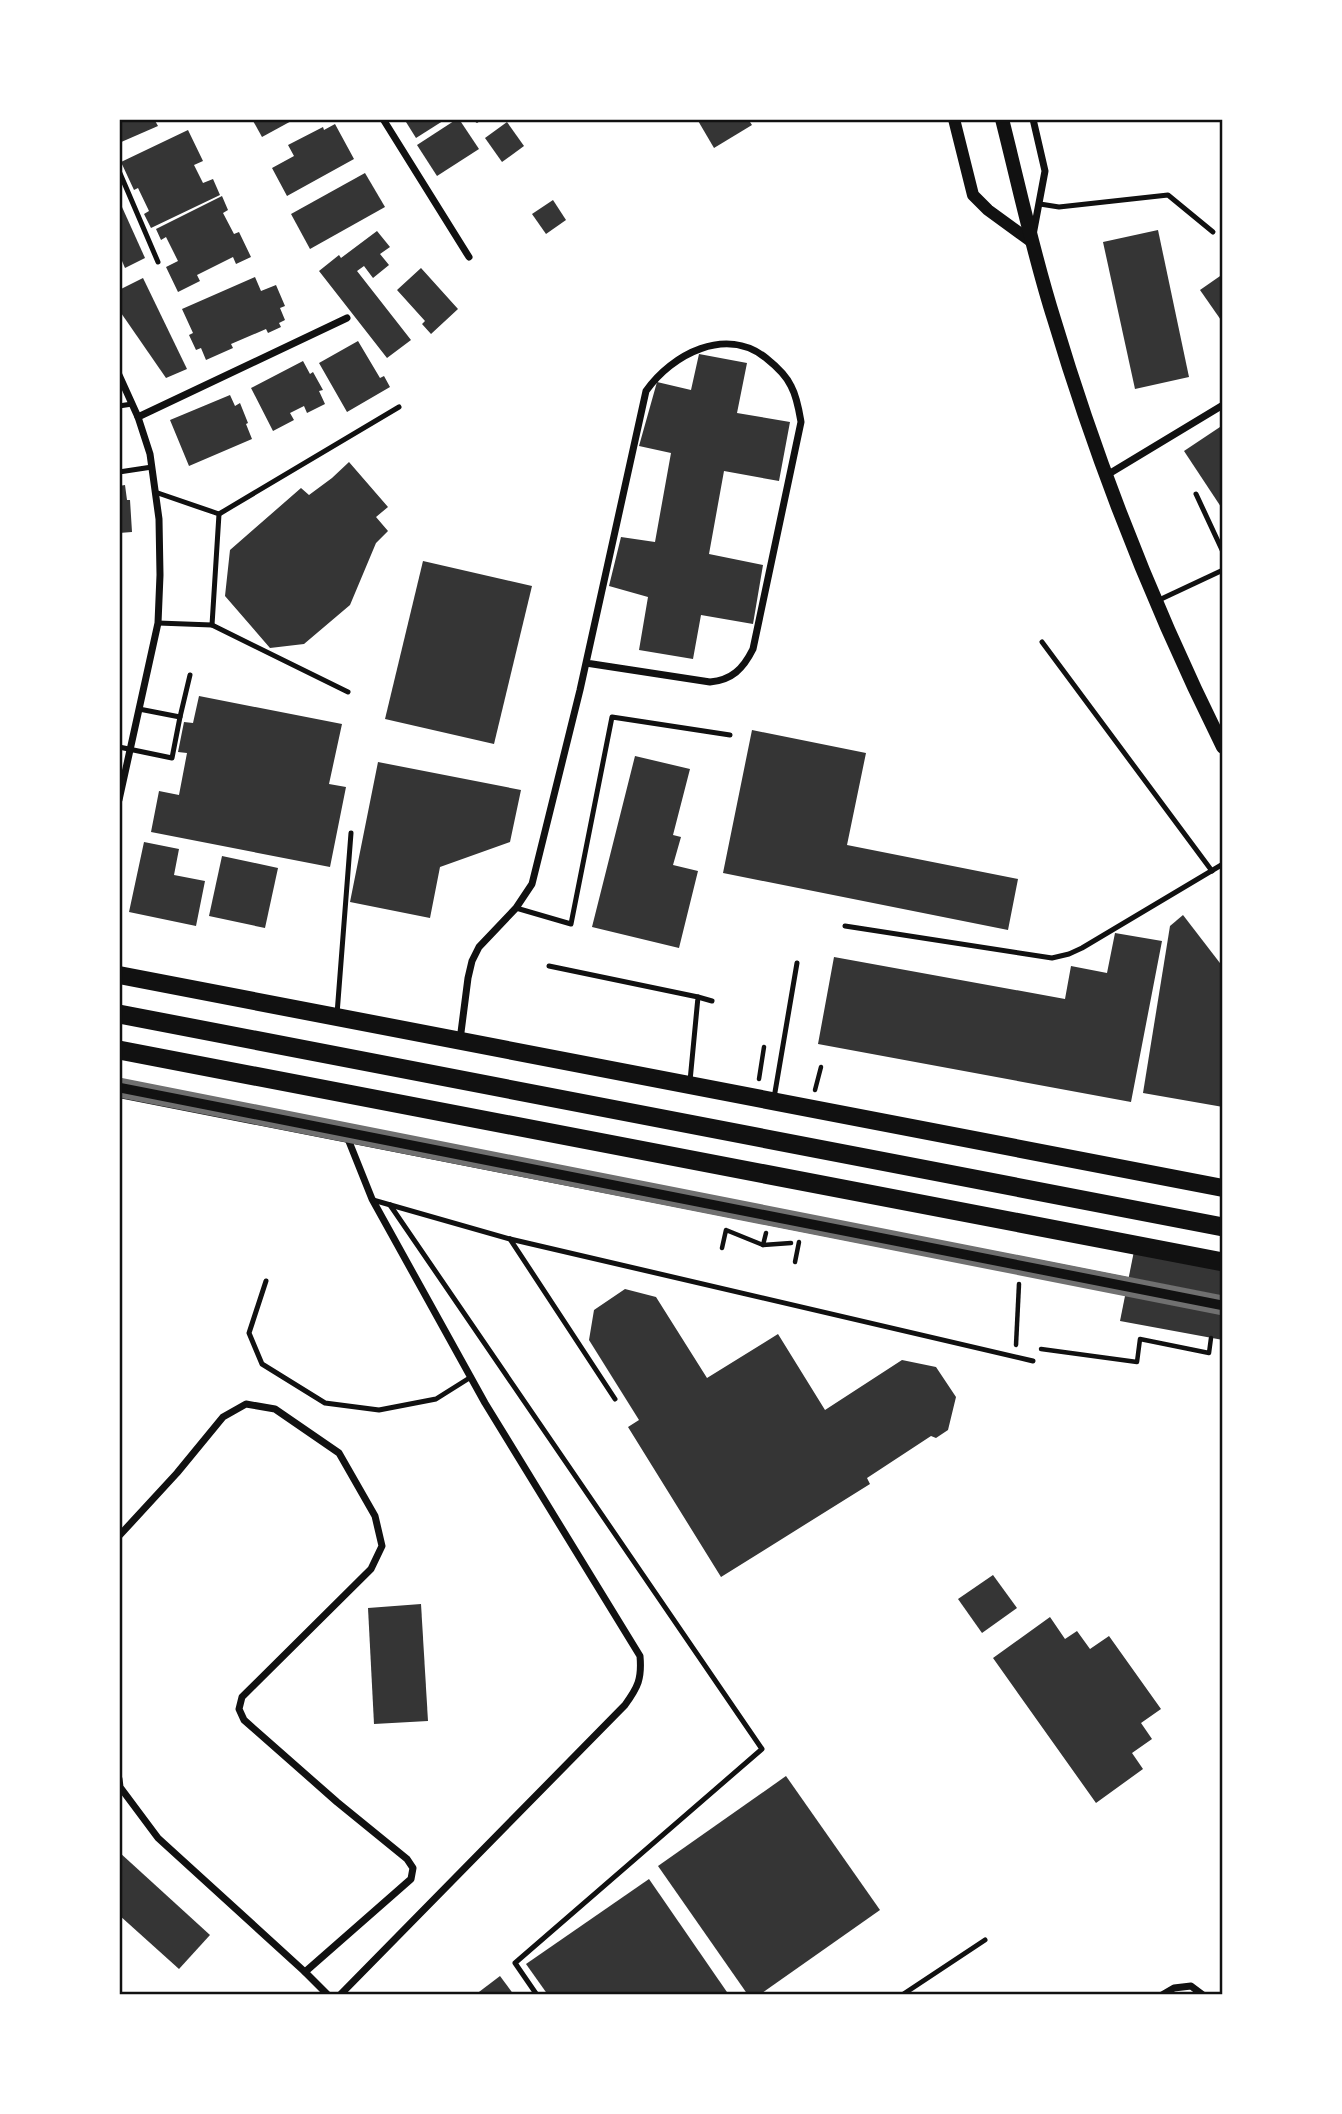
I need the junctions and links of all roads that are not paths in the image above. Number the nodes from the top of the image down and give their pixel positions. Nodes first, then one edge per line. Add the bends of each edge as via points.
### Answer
1 (383, 119) edge
2 (954, 119) edge
3 (1002, 119) edge
4 (1032, 119) edge
5 (119, 171) edge
6 (1041, 204) junction
7 (1213, 232) dead end
8 (1032, 242) junction
9 (470, 257) dead end
10 (158, 262) dead end
11 (346, 318) dead end
12 (119, 375) edge
13 (132, 404) junction
14 (1223, 405) edge
15 (119, 406) edge
16 (398, 407) dead end
17 (138, 417) junction
18 (152, 467) junction
19 (119, 472) edge
20 (1106, 475) junction
21 (155, 492) junction
22 (1196, 494) dead end
23 (219, 514) junction
24 (1223, 552) edge
25 (1223, 570) edge
26 (1156, 601) junction
27 (158, 623) junction
28 (212, 625) junction
29 (1042, 642) dead end
30 (586, 663) junction
31 (190, 675) dead end
32 (348, 692) dead end
33 (139, 709) junction
34 (180, 717) junction
35 (730, 735) dead end
36 (119, 747) edge
37 (1223, 747) edge
38 (130, 748) junction
39 (119, 800) edge
40 (352, 833) dead end
41 (1223, 864) edge
42 (1212, 871) junction
43 (516, 908) junction
44 (845, 926) dead end
45 (797, 964) dead end
46 (549, 966) dead end
47 (119, 975) edge
48 (698, 997) junction
49 (712, 1001) dead end
50 (119, 1014) edge
51 (337, 1017) junction
52 (460, 1040) junction
53 (119, 1050) edge
54 (690, 1085) junction
55 (119, 1089) edge
56 (774, 1101) junction
57 (346, 1134) junction
58 (1223, 1188) edge
59 (372, 1199) junction
60 (390, 1205) junction
61 (1223, 1227) edge
62 (510, 1239) junction
63 (1223, 1262) edge
64 (266, 1281) dead end
65 (1223, 1305) edge
66 (1033, 1361) dead end
67 (471, 1377) junction
68 (615, 1399) dead end
69 (119, 1536) edge
70 (119, 1779) edge
71 (985, 1940) dead end
72 (305, 1972) junction
73 (328, 1995) edge
74 (340, 1995) edge
75 (537, 1995) edge
76 (902, 1995) edge
77 (1162, 1995) edge
78 (1203, 1995) edge

1 - 9 street
2 - 8 street via 973,195
3 - 8 main road
4 - 6 street via 1045,171
5 - 10 lane
6 - 7 lane via 1059,207 1168,195
6 - 8 street
8 - 20 main road
11 - 17 street
12 - 13 street
13 - 15 lane
13 - 17 street
14 - 20 street
16 - 23 lane
17 - 18 street
18 - 19 lane
18 - 21 street
20 - 26 main road
21 - 23 lane
21 - 27 street
22 - 24 lane
23 - 28 lane
25 - 26 lane
26 - 37 main road
27 - 28 lane
27 - 33 street
28 - 32 lane
29 - 42 lane
30 - 30 street via 710,682 736,674 747,662 801,422 791,384 758,352 716,344 696,350 661,372 646,391
30 - 43 street via 532,884
31 - 34 lane
33 - 34 lane
33 - 38 street
34 - 38 lane via 172,758
35 - 43 lane via 612,717 571,925
36 - 38 lane
38 - 39 street
40 - 51 lane
41 - 42 lane
42 - 44 lane via 1082,948 1052,957
43 - 52 street via 479,947 472,961
45 - 56 lane
46 - 48 lane
47 - 51 main road
48 - 49 lane
48 - 54 lane
50 - 61 highway
51 - 52 main road
52 - 54 main road
53 - 63 highway
54 - 56 main road
55 - 57 main road
56 - 58 main road
57 - 59 street
57 - 65 main road
59 - 60 lane
59 - 67 street
60 - 62 lane
60 - 75 lane via 762,1749 515,1963
62 - 66 lane
62 - 68 lane
64 - 67 lane via 249,1334 262,1364 325,1403 379,1410 436,1399
67 - 74 street via 640,1656 641,1672 637,1688 625,1704
69 - 72 street via 223,1417 246,1404 275,1409 339,1453 375,1516 382,1546 371,1569 242,1697 239,1709 244,1720 413,1868 411,1879
70 - 72 street via 120,1787 158,1838
71 - 76 lane
72 - 73 street
77 - 78 street via 1191,1986

